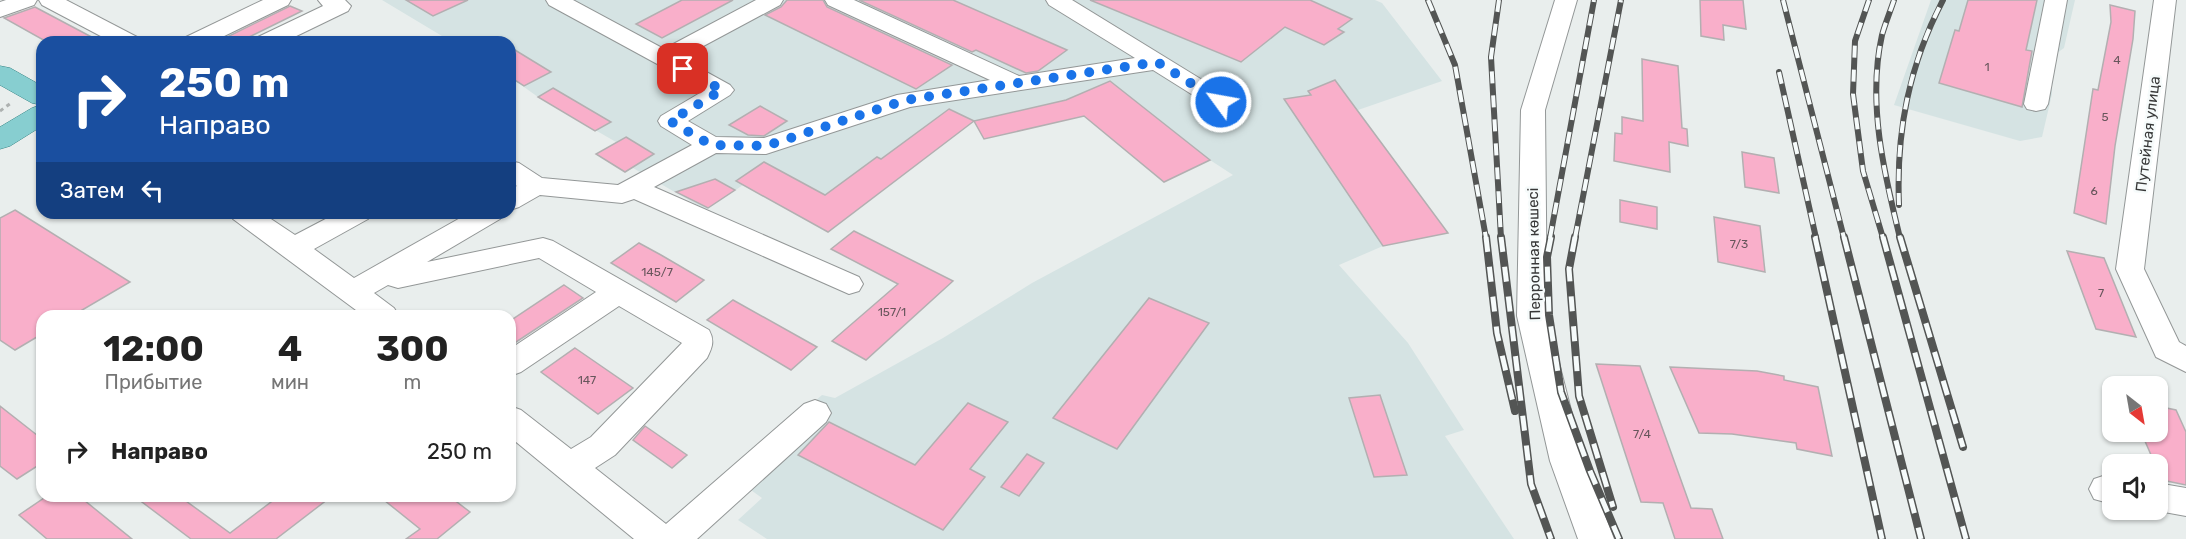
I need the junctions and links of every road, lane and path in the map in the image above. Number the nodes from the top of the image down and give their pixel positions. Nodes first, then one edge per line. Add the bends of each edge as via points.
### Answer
1 (26, 0) edge
2 (50, 0) edge
3 (329, 0) edge
4 (557, 0) edge
5 (772, 0) edge
6 (836, 0) edge
7 (1058, 0) edge
8 (1566, 0) edge
9 (2056, 0) edge
10 (2165, 0) edge
11 (270, 2) edge
12 (0, 10) edge
13 (118, 36) edge
14 (205, 36) edge
15 (278, 36) edge
16 (664, 58) junction
17 (1157, 62) junction
18 (0, 74) edge
19 (1015, 83) junction
20 (36, 95) edge
21 (1221, 102) dead end
22 (11, 103) dead end
23 (2036, 104) dead end
24 (0, 111) edge
25 (36, 118) edge
26 (0, 140) edge
27 (711, 145) junction
28 (516, 173) edge
29 (536, 186) junction
30 (632, 188) junction
31 (516, 198) edge
32 (252, 219) edge
33 (347, 219) edge
34 (480, 219) edge
35 (294, 248) junction
36 (398, 278) dead end
37 (849, 284) dead end
38 (353, 292) junction
39 (618, 292) junction
40 (376, 310) edge
41 (516, 360) edge
42 (2186, 360) edge
43 (815, 413) dead end
44 (516, 423) edge
45 (570, 467) junction
46 (2168, 499) edge
47 (2186, 502) edge
48 (659, 539) edge
49 (673, 539) edge
50 (1596, 539) edge

1 - 12 street
2 - 13 street
3 - 15 street via 340,6
4 - 16 street
5 - 16 street
6 - 19 street
7 - 17 street
8 - 50 street, Перронная көшесі via 1533,110 1532,316 1567,461
9 - 23 street
10 - 42 street, Путейная улица via 2130,269 2167,349
11 - 14 street
16 - 27 street via 722,90 670,121
17 - 19 street
17 - 21 street
18 - 20 main road
19 - 27 street via 906,100 766,146
22 - 24 path
25 - 26 main road
27 - 30 street
28 - 29 street
29 - 30 street via 622,194
29 - 31 street
30 - 37 street
32 - 35 street
33 - 35 street
34 - 38 street
35 - 38 street
36 - 39 street via 543,248
38 - 40 street
39 - 41 street
39 - 45 street via 698,338 696,350 603,446
43 - 49 street
44 - 45 street
45 - 48 street
46 - 47 street

